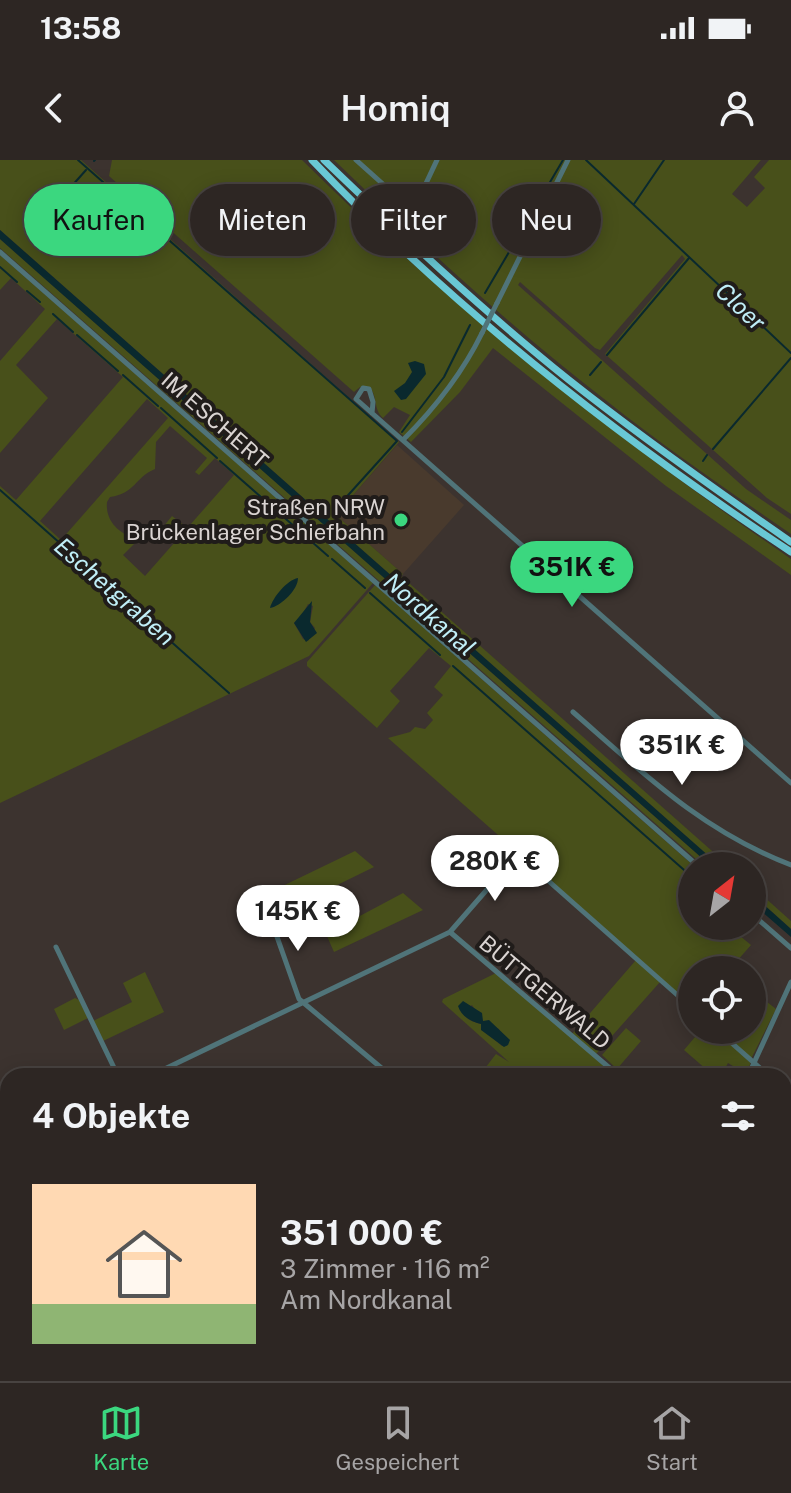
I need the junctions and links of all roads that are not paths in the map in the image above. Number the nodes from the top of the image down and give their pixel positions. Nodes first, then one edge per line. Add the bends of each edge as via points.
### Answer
1 (311, 160) edge
2 (324, 160) edge
3 (356, 160) edge
4 (437, 160) edge
5 (568, 160) edge
6 (0, 252) edge
7 (372, 413) junction
8 (403, 440) junction
9 (791, 542) edge
10 (791, 552) edge
11 (573, 712) dead end
12 (791, 783) edge
13 (682, 852) edge
14 (791, 865) edge
15 (270, 917) dead end
16 (766, 926) edge
17 (450, 932) junction
18 (56, 947) dead end
19 (791, 948) edge
20 (791, 982) edge
21 (678, 996) edge
22 (304, 1003) junction
23 (733, 1044) edge
24 (754, 1063) junction
25 (114, 1068) edge
26 (167, 1068) edge
27 (381, 1068) edge
28 (610, 1068) edge
29 (752, 1068) edge
30 (760, 1068) edge

1 - 10 highway via 435,277 563,386
2 - 9 highway via 558,371
3 - 4 street via 413,211
5 - 8 street, bridge via 482,333 453,382
6 - 13 street, IM ESCHERT
7 - 7 street via 372,394 363,388 356,399
7 - 8 street
8 - 12 street
11 - 14 street via 709,825
15 - 22 street
16 - 19 street
17 - 21 street via 518,854
17 - 22 street
17 - 28 street, BÜTTGERWALD
18 - 25 street
20 - 24 street
22 - 26 street
22 - 27 street
23 - 24 street
24 - 29 street
24 - 30 street

